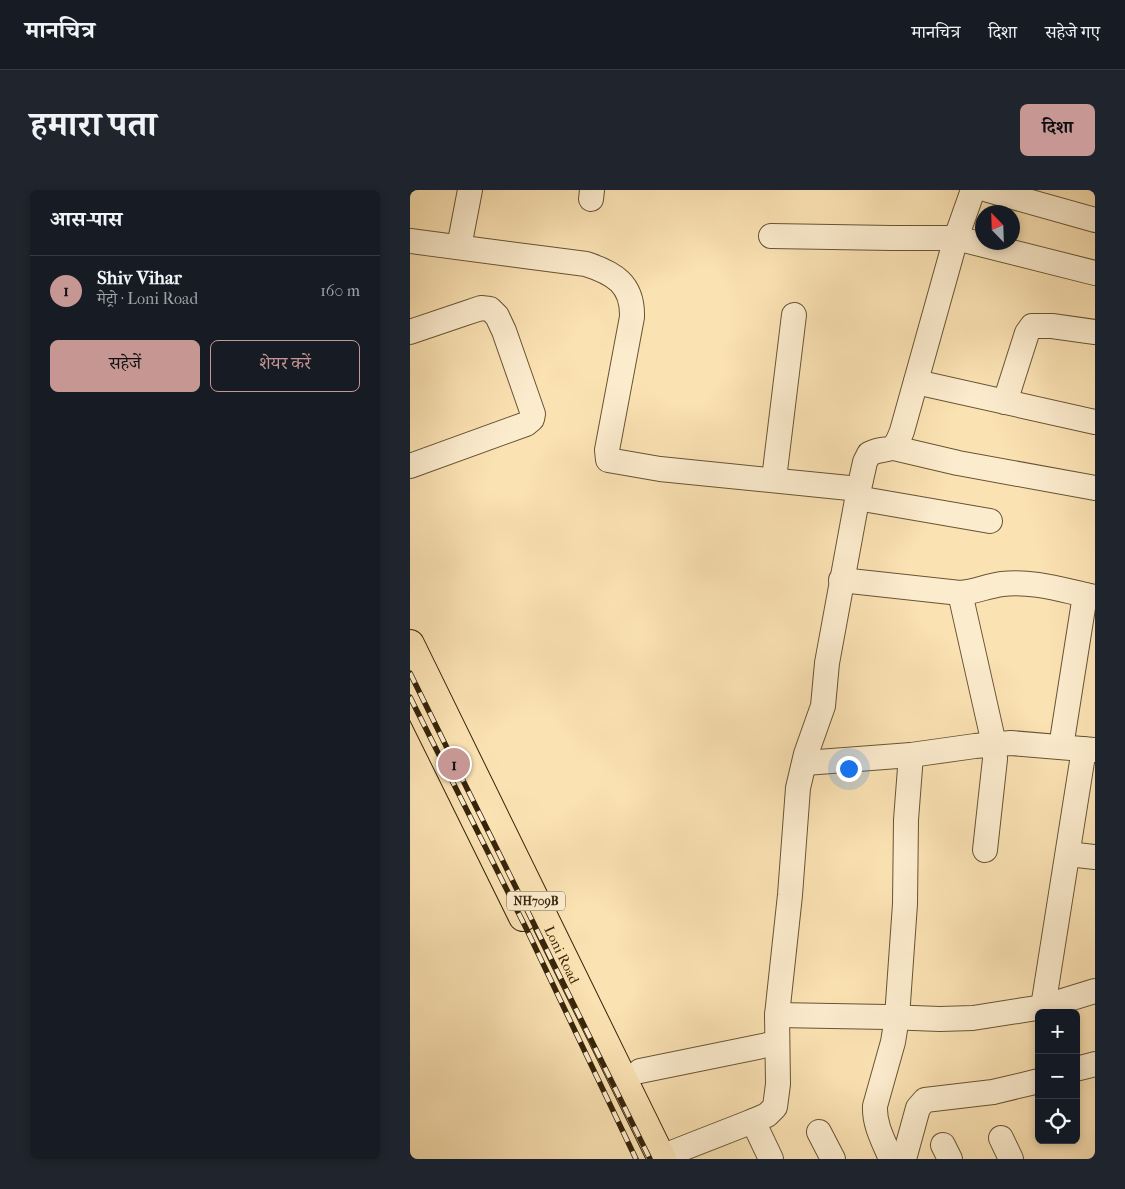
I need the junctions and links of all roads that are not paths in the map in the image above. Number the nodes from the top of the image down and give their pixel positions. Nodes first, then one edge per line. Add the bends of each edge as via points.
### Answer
1 (470, 190) edge
2 (973, 190) edge
3 (988, 190) edge
4 (1095, 220) edge
5 (771, 236) dead end
6 (956, 238) junction
7 (410, 241) edge
8 (459, 247) junction
9 (1095, 273) edge
10 (794, 315) dead end
11 (410, 332) edge
12 (1095, 332) edge
13 (916, 382) junction
14 (1005, 402) junction
15 (1095, 422) edge
16 (894, 448) junction
17 (410, 466) edge
18 (774, 480) junction
19 (1095, 488) edge
20 (858, 494) junction
21 (990, 521) dead end
22 (842, 580) junction
23 (960, 593) junction
24 (1090, 596) edge
25 (410, 644) edge
26 (410, 688) edge
27 (994, 744) junction
28 (1061, 746) junction
29 (1090, 749) edge
30 (912, 756) junction
31 (804, 763) junction
32 (1086, 801) edge
33 (985, 850) dead end
34 (1068, 854) junction
35 (1095, 857) edge
36 (1095, 991) edge
37 (1043, 1007) junction
38 (777, 1015) junction
39 (897, 1017) junction
40 (777, 1042) junction
41 (1095, 1064) edge
42 (1080, 1068) edge
43 (640, 1071) dead end
44 (1035, 1082) edge
45 (753, 1121) junction
46 (819, 1132) dead end
47 (655, 1158) edge
48 (771, 1159) edge
49 (833, 1159) edge
50 (891, 1159) edge
51 (904, 1159) edge

1 - 8 street
2 - 6 street
3 - 4 street
5 - 6 street
6 - 9 street
6 - 13 street
7 - 8 street
8 - 18 street via 586,264 604,270 625,286 633,308 607,450 608,460 660,469
10 - 18 street
11 - 17 street via 466,312 490,309 504,331 533,414 526,424
12 - 14 street via 1032,326
13 - 14 street
13 - 16 street
14 - 15 street
16 - 19 street
16 - 20 street via 869,454
18 - 20 street
20 - 21 street
20 - 22 street
22 - 23 street
22 - 31 street via 823,706
23 - 24 street via 1001,584 1028,583
23 - 27 street
24 - 28 street
25 - 47 highway, Loni Road / NH709B
26 - 47 highway, Loni Road / NH709B
27 - 28 street
27 - 30 street
27 - 33 street
28 - 29 street
29 - 32 street
30 - 31 street
30 - 39 street
31 - 38 street via 798,788
32 - 34 street
34 - 35 street
34 - 37 street
36 - 37 street
37 - 39 street via 973,1018
38 - 39 street
38 - 40 street
39 - 50 street via 875,1106 876,1121
40 - 43 street
40 - 45 street via 775,1107
41 - 42 street
44 - 51 street via 993,1092 925,1100 918,1108
45 - 47 street
45 - 48 street
46 - 49 street

